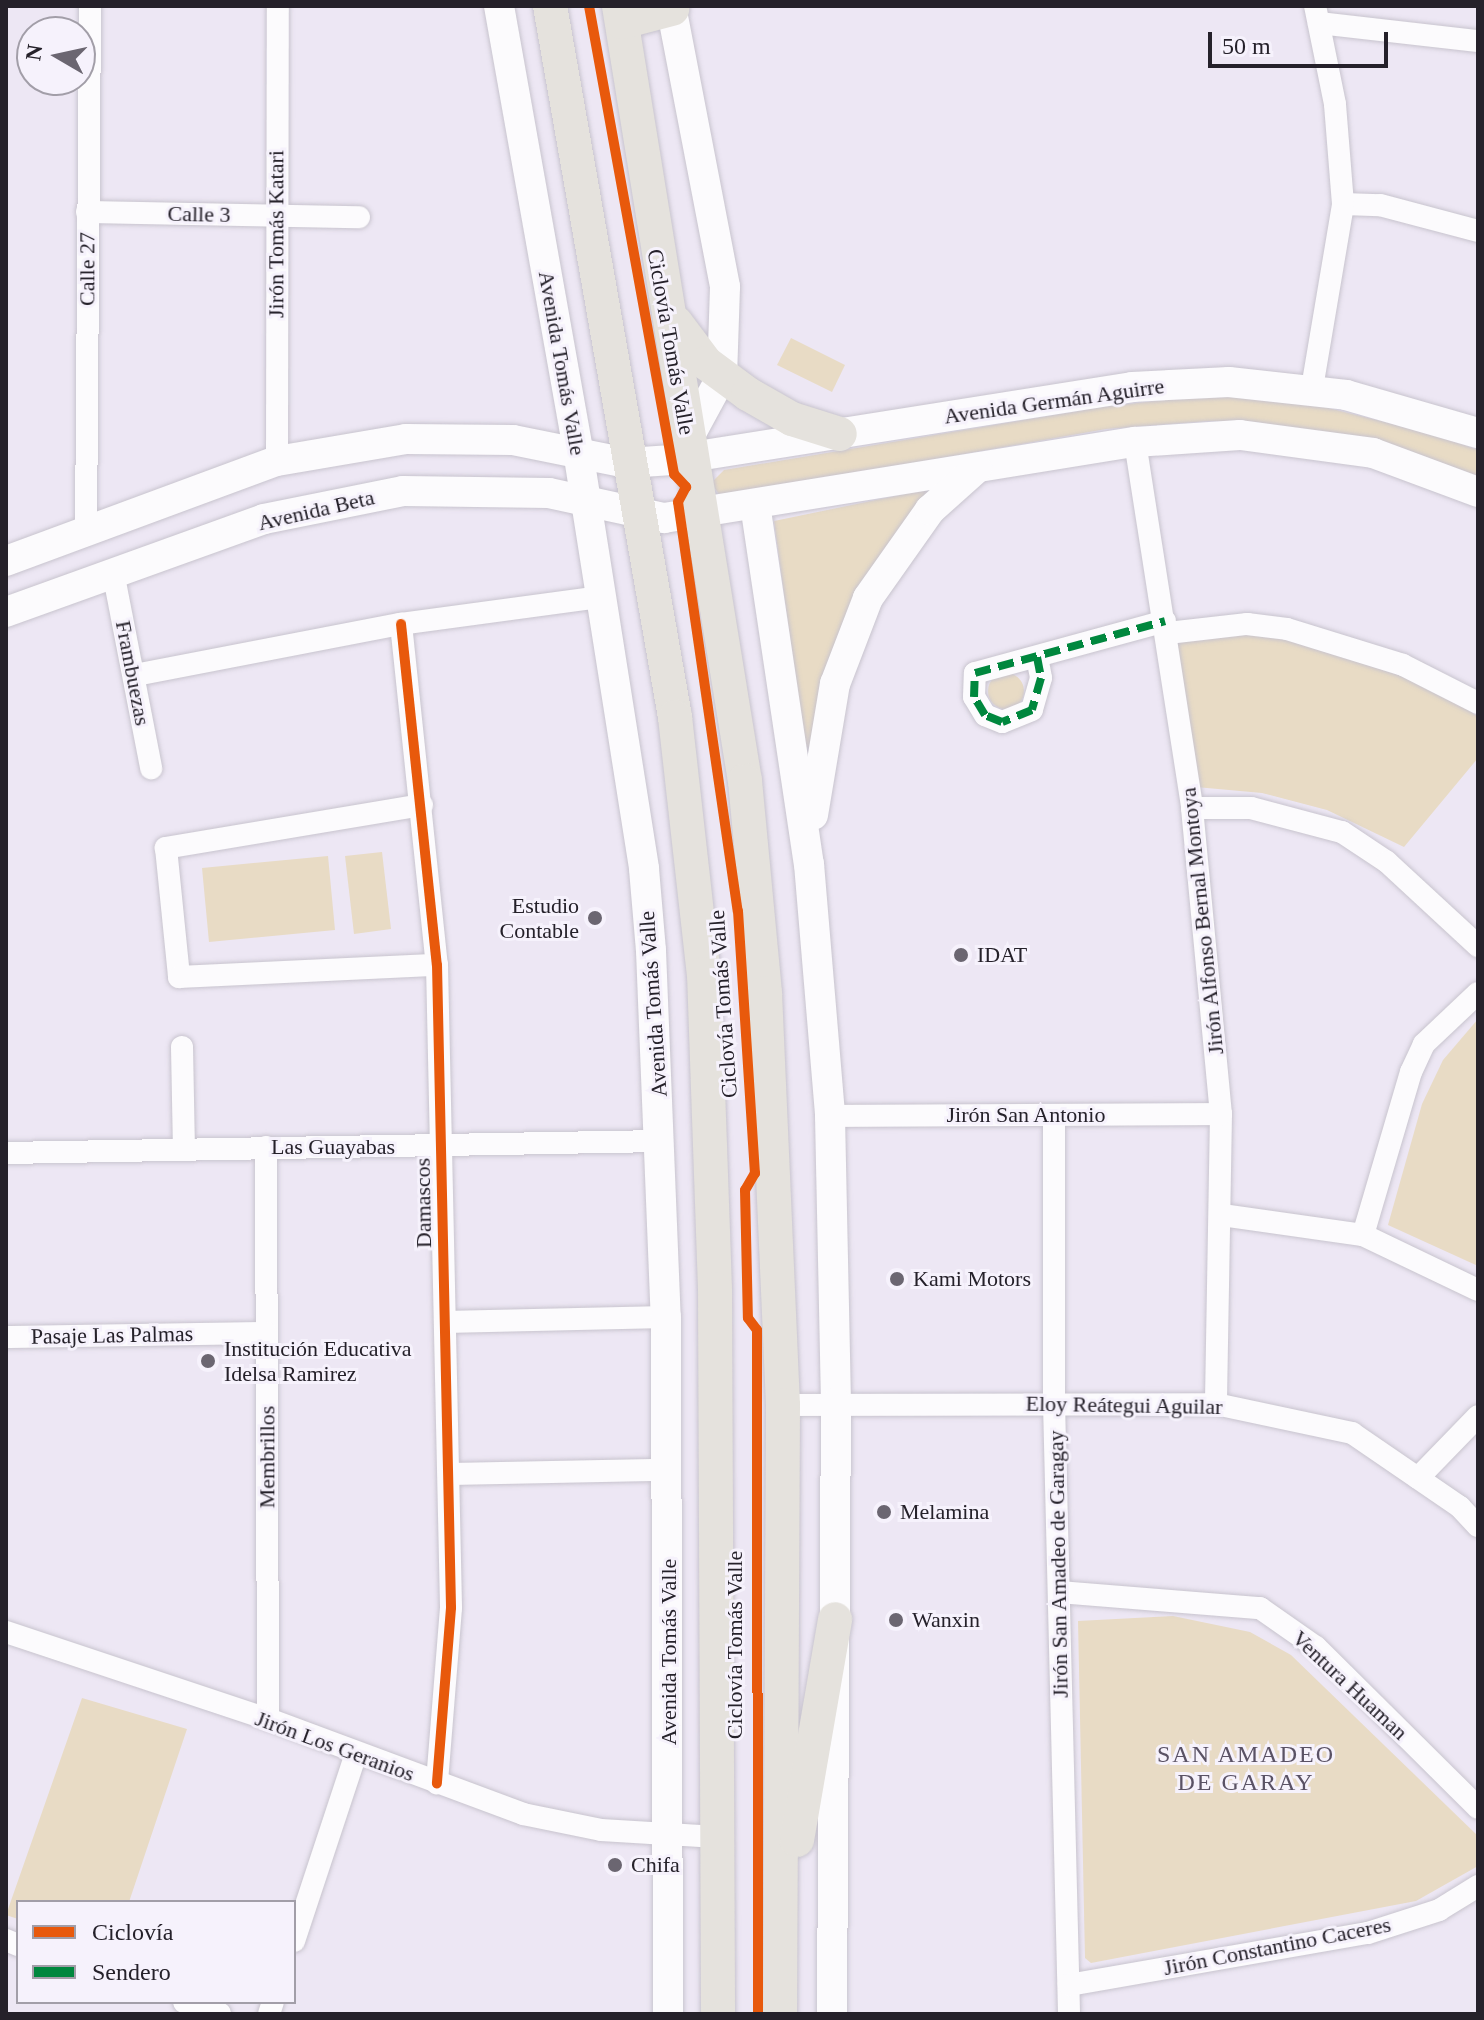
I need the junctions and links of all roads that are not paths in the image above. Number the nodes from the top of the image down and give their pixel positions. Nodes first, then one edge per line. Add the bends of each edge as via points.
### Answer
1 (90, 6) edge
2 (278, 6) edge
3 (499, 6) edge
4 (550, 6) edge
5 (672, 8) edge
6 (620, 14) edge
7 (1317, 14) edge
8 (1478, 41) edge
9 (1343, 204) junction
10 (87, 212) junction
11 (275, 215) junction
12 (359, 217) dead end
13 (1478, 231) edge
14 (672, 315) junction
15 (722, 376) junction
16 (1312, 388) junction
17 (1478, 433) edge
18 (840, 434) junction
19 (1135, 442) junction
20 (691, 448) junction
21 (578, 451) junction
22 (277, 461) junction
23 (627, 463) junction
24 (977, 468) junction
25 (1478, 492) edge
26 (584, 497) junction
27 (755, 504) junction
28 (701, 514) junction
29 (637, 515) junction
30 (86, 532) junction
31 (6, 561) edge
32 (114, 577) junction
33 (601, 597) junction
34 (6, 612) edge
35 (401, 624) junction
36 (1166, 627) junction
37 (1037, 657) dead end
38 (135, 675) junction
39 (1478, 703) edge
40 (151, 768) dead end
41 (422, 805) junction
42 (1192, 808) junction
43 (809, 864) junction
44 (1478, 946) edge
45 (437, 965) junction
46 (1478, 993) edge
47 (182, 1047) dead end
48 (1221, 1114) junction
49 (1054, 1115) junction
50 (830, 1116) junction
51 (660, 1141) junction
52 (442, 1146) junction
53 (266, 1147) junction
54 (184, 1149) junction
55 (6, 1153) edge
56 (1222, 1215) junction
57 (1363, 1235) junction
58 (1478, 1290) edge
59 (666, 1317) junction
60 (445, 1322) junction
61 (266, 1333) junction
62 (6, 1337) edge
63 (836, 1403) junction
64 (1054, 1403) junction
65 (1216, 1404) junction
66 (783, 1405) junction
67 (1478, 1416) edge
68 (667, 1470) junction
69 (449, 1474) junction
70 (1418, 1478) junction
71 (1478, 1526) edge
72 (1059, 1592) junction
73 (835, 1619) junction
74 (6, 1632) edge
75 (268, 1719) junction
76 (356, 1754) junction
77 (437, 1783) junction
78 (1478, 1808) edge
79 (670, 1836) junction
80 (717, 1837) junction
81 (1478, 1886) edge
82 (296, 1935) edge
83 (780, 1939) junction
84 (1069, 1985) junction
85 (190, 2004) edge
86 (220, 2014) edge
87 (668, 2014) edge
88 (718, 2014) edge
89 (780, 2014) edge
90 (832, 2014) edge
91 (1069, 2014) edge

1 - 10 street, Calle 27
2 - 11 street, Jirón Tomás Katari
3 - 21 main road, Avenida Tomás Valle
4 - 23 main road
5 - 6 main road
5 - 15 main road via 725,287
6 - 14 main road
7 - 8 street
7 - 9 street via 1335,104
9 - 13 street via 1380,205
9 - 16 street
10 - 11 street, Calle 3
10 - 30 street, Calle 27
11 - 12 street, Calle 3
11 - 22 street, Jirón Tomás Katari
14 - 15 main road via 698,354
14 - 20 main road
15 - 18 main road via 777,412
15 - 20 main road
16 - 17 main road, Avenida Germán Aguirre
16 - 18 main road, Avenida Germán Aguirre via 1229,382 1132,387
18 - 20 main road, Avenida Germán Aguirre
19 - 24 main road
19 - 25 main road via 1194,436 1282,438 1373,453
19 - 36 street, Jirón Alfonso Bernal Montoya
20 - 23 main road, Avenida Germán Aguirre
20 - 28 main road
21 - 22 main road via 449,437 352,446
21 - 23 main road
21 - 26 main road, Avenida Tomás Valle
22 - 30 main road
23 - 29 main road
24 - 27 main road
24 - 43 main road via 930,510 868,598 835,684 815,794
26 - 29 main road, Avenida Beta
26 - 32 main road, Avenida Beta via 500,489 403,491 264,519
26 - 33 main road, Avenida Tomás Valle
27 - 28 main road
27 - 43 main road
28 - 29 main road
28 - 66 main road via 754,866 771,1098
29 - 80 main road via 675,717 704,974 715,1289
30 - 31 main road
32 - 34 main road, Avenida Beta
32 - 38 street, Frambuezas
33 - 35 street
33 - 51 main road, Avenida Tomás Valle via 644,869 659,1054
35 - 38 street
35 - 41 street, Damascos
36 - 37 street
36 - 39 street via 1247,624 1287,629 1403,665
36 - 42 street, Jirón Alfonso Bernal Montoya
38 - 40 street, Frambuezas
41 - 45 street, Damascos
41 - 45 street via 166,848 179,977
42 - 44 street via 1273,812 1342,832 1387,862
42 - 48 street, Jirón Alfonso Bernal Montoya
43 - 50 main road
45 - 52 street, Damascos
46 - 57 street via 1424,1044
47 - 54 street
48 - 49 street, Jirón San Antonio
48 - 56 street, Jirón Alfonso Bernal Montoya
49 - 50 street, Jirón San Antonio
49 - 64 street, Jirón San Amadeo de Garagay
50 - 63 main road
51 - 52 street, Las Guayabas
51 - 59 main road, Avenida Tomás Valle
52 - 53 street, Las Guayabas
52 - 60 street, Damascos
53 - 54 street, Las Guayabas
53 - 61 street, Membrillos
54 - 55 street, Las Guayabas
56 - 57 street
56 - 65 street, Jirón Alfonso Bernal Montoya
57 - 58 street
59 - 60 street
59 - 68 main road, Avenida Tomás Valle
60 - 69 street, Damascos
61 - 62 street, Pasaje Las Palmas
61 - 75 street, Membrillos
63 - 64 street, Eloy Reátegui Aguilar
63 - 66 street, Eloy Reátegui Aguilar
63 - 73 main road
64 - 65 street, Eloy Reátegui Aguilar
64 - 72 street, Jirón San Amadeo de Garagay
65 - 70 street, Eloy Reátegui Aguilar via 1352,1433
66 - 83 main road
67 - 70 street
68 - 69 street
68 - 79 main road, Avenida Tomás Valle
69 - 77 street, Damascos via 449,1666
70 - 71 street, Eloy Reátegui Aguilar
72 - 78 street, Ventura Huaman via 1260,1608 1316,1647
72 - 84 street, Jirón San Amadeo de Garagay
73 - 83 main road
73 - 90 main road
74 - 75 street, Jirón Los Geranios
75 - 76 street, Jirón Los Geranios
76 - 77 street, Jirón Los Geranios
76 - 82 street
77 - 79 street, Jirón Los Geranios via 564,1825
79 - 80 street, Jirón Los Geranios
79 - 87 main road, Avenida Tomás Valle
80 - 88 main road
81 - 84 street, Jirón Constantino Caceres via 1439,1910 1368,1933
83 - 89 main road
84 - 91 street, Jirón San Amadeo de Garagay
85 - 86 street

